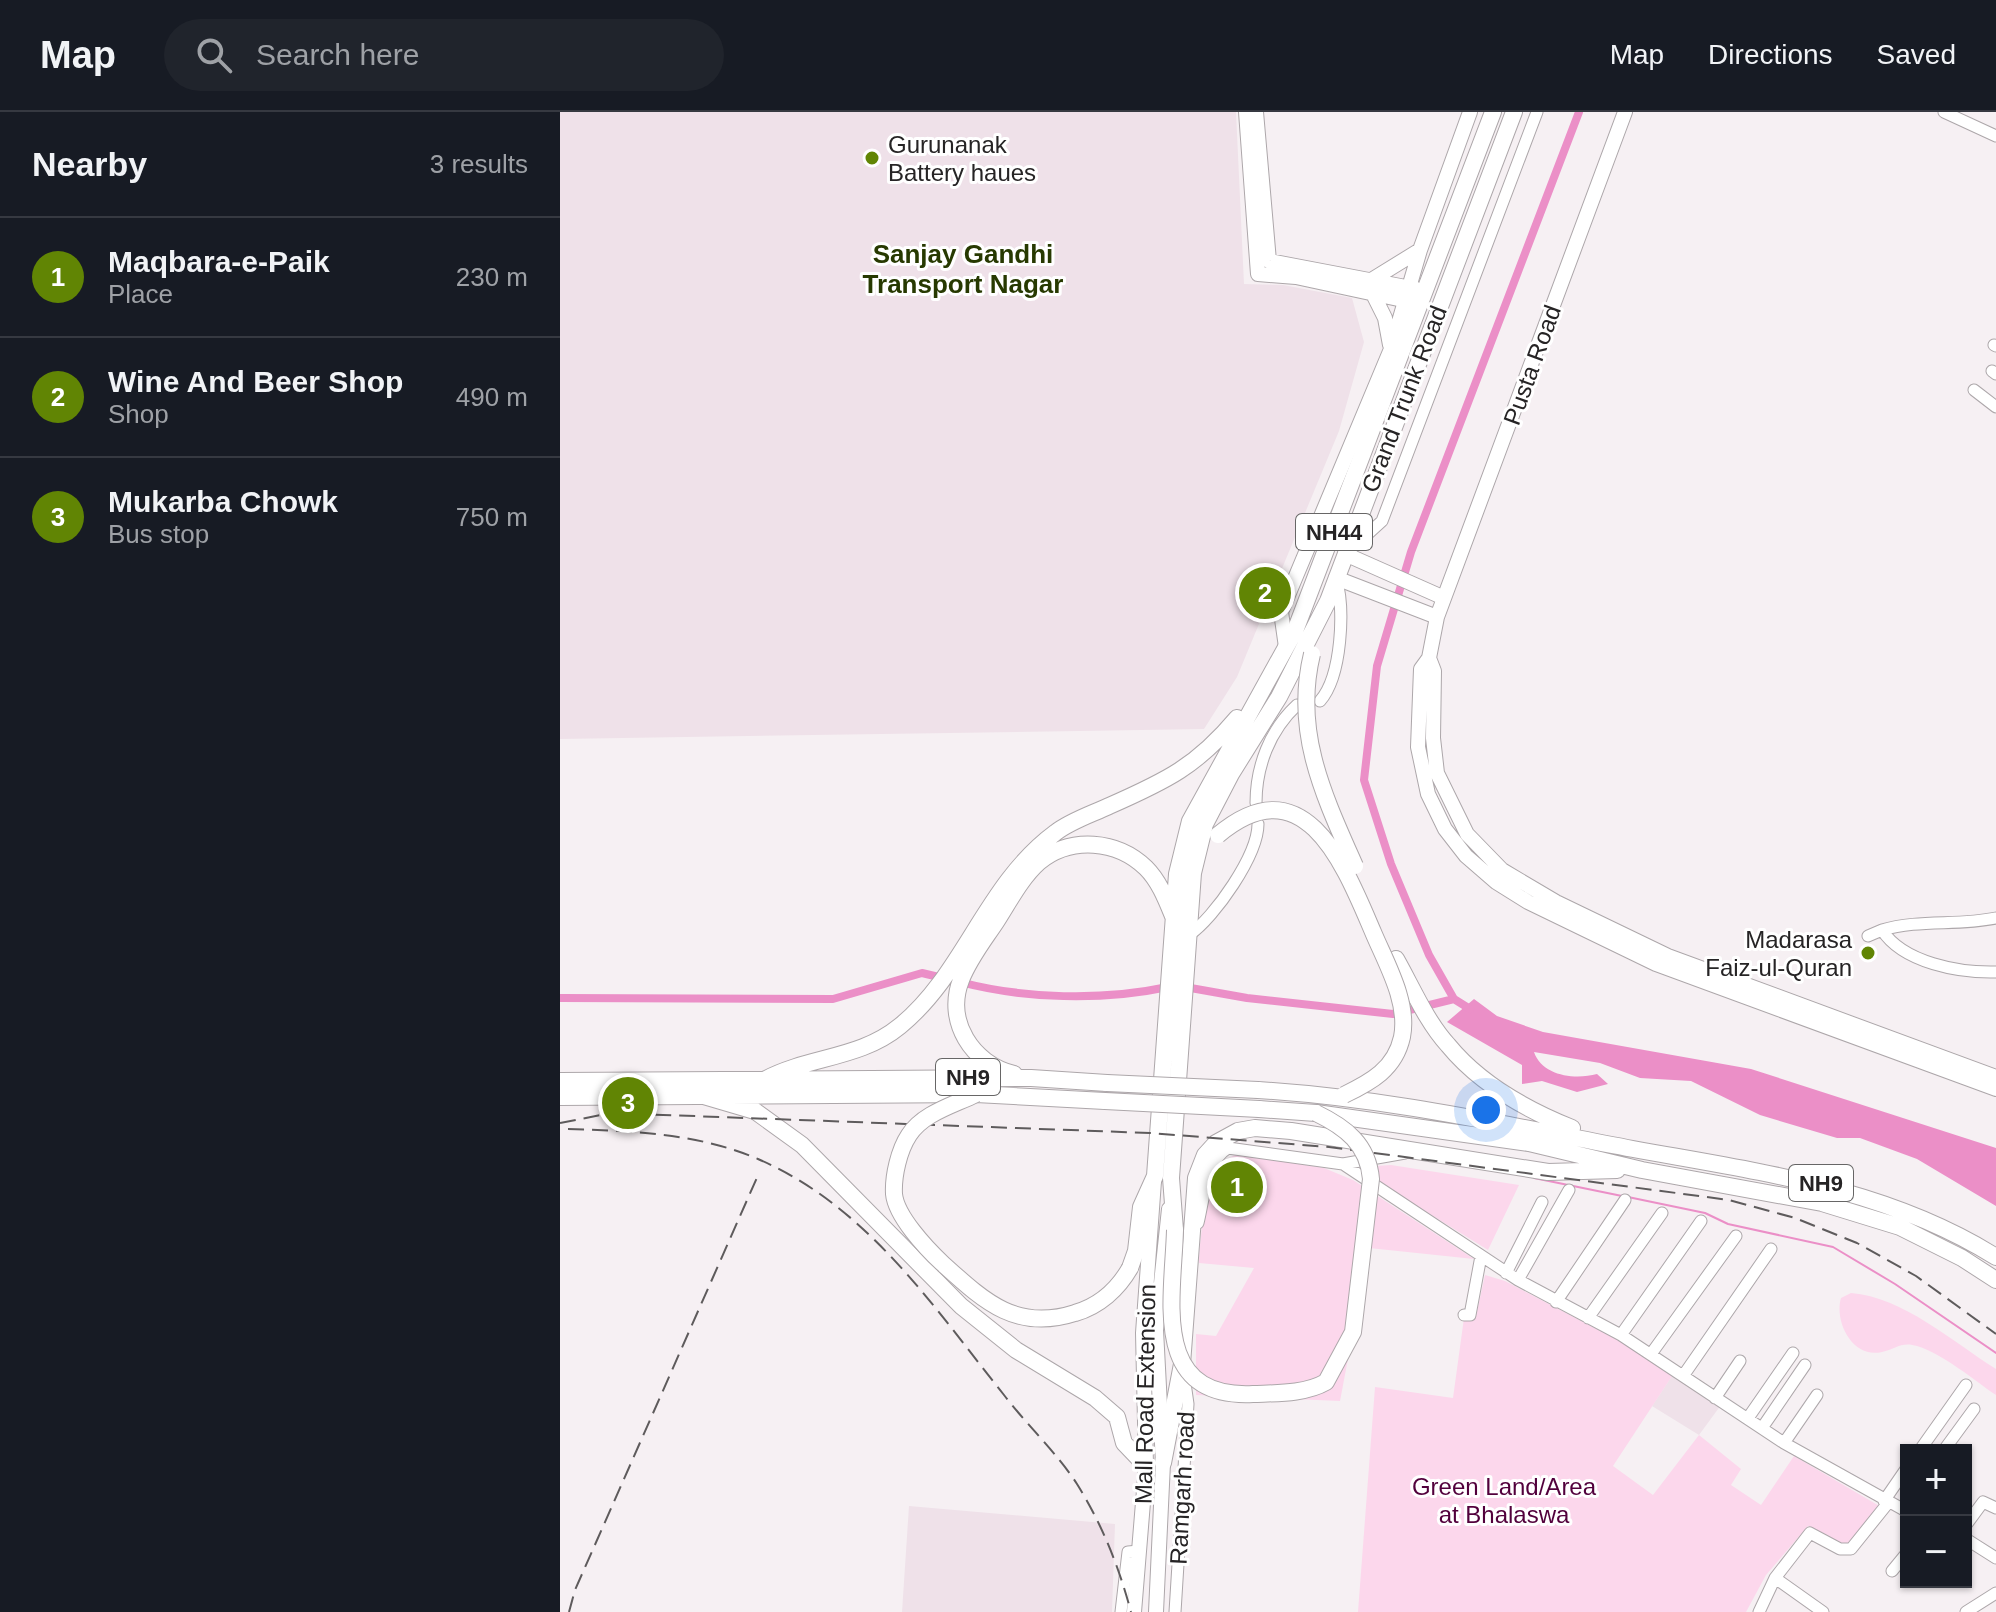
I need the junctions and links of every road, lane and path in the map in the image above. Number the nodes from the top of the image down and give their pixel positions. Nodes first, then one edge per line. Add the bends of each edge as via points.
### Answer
1 (1246, 112) edge
2 (1256, 112) edge
3 (1470, 112) edge
4 (1493, 112) edge
5 (1514, 112) edge
6 (1537, 112) edge
7 (1625, 112) edge
8 (1944, 112) edge
9 (1996, 136) edge
10 (1420, 250) junction
11 (1263, 267) junction
12 (1373, 287) junction
13 (1415, 296) junction
14 (1391, 349) junction
15 (1974, 390) dead end
16 (1996, 407) edge
17 (1345, 554) junction
18 (1336, 578) junction
19 (1442, 597) junction
20 (1321, 614) junction
21 (1430, 615) junction
22 (1286, 647) junction
23 (1429, 658) junction
24 (1264, 686) junction
25 (1320, 701) dead end
26 (1297, 705) dead end
27 (1256, 803) dead end
28 (1258, 824) dead end
29 (1196, 863) junction
30 (1996, 918) edge
31 (1175, 919) junction
32 (987, 922) junction
33 (1882, 930) junction
34 (1868, 936) dead end
35 (1183, 943) junction
36 (1996, 972) edge
37 (1996, 1077) edge
38 (1031, 1078) junction
39 (766, 1079) junction
40 (560, 1081) edge
41 (828, 1088) junction
42 (1996, 1089) edge
43 (976, 1094) junction
44 (1344, 1095) junction
45 (704, 1096) junction
46 (560, 1097) edge
47 (1316, 1113) junction
48 (1528, 1135) junction
49 (1634, 1149) junction
50 (1418, 1150) junction
51 (1343, 1164) junction
52 (1642, 1170) junction
53 (1163, 1177) junction
54 (1569, 1190) dead end
55 (1625, 1200) dead end
56 (1542, 1202) dead end
57 (1662, 1213) dead end
58 (1701, 1221) dead end
59 (1736, 1236) dead end
60 (1771, 1249) dead end
61 (1190, 1255) junction
62 (1481, 1256) junction
63 (1996, 1257) edge
64 (1506, 1273) junction
65 (1518, 1280) junction
66 (1996, 1280) edge
67 (1556, 1302) junction
68 (1464, 1315) dead end
69 (1588, 1318) junction
70 (1621, 1335) junction
71 (1793, 1353) dead end
72 (1651, 1354) junction
73 (1740, 1361) dead end
74 (1182, 1364) junction
75 (1805, 1365) dead end
76 (1683, 1376) junction
77 (1966, 1385) dead end
78 (1817, 1395) dead end
79 (1715, 1398) junction
80 (1974, 1409) dead end
81 (1748, 1418) junction
82 (1762, 1428) junction
83 (1784, 1443) junction
84 (1924, 1444) edge
85 (1948, 1444) edge
86 (1154, 1464) junction
87 (1900, 1479) edge
88 (1886, 1502) junction
89 (1900, 1507) edge
90 (1996, 1508) edge
91 (1972, 1517) edge
92 (1972, 1543) edge
93 (1134, 1551) junction
94 (1996, 1558) edge
95 (1900, 1561) edge
96 (1892, 1571) dead end
97 (1775, 1578) junction
98 (1996, 1593) edge
99 (1121, 1612) edge
100 (1134, 1612) edge
101 (1156, 1612) edge
102 (1175, 1612) edge
103 (1759, 1612) edge
104 (1823, 1612) edge
105 (1966, 1612) edge

1 - 11 main road
2 - 11 main road
3 - 10 main road
4 - 13 highway, Grand Trunk Road / NH44
5 - 17 highway, Grand Trunk Road / NH44
6 - 17 street via 1382,521
7 - 19 main road, Pusta Road via 1475,522
8 - 9 street
10 - 12 main road
10 - 13 main road
11 - 12 main road
12 - 13 main road
12 - 14 main road
13 - 14 main road
13 - 22 highway, Grand Trunk Road / NH44 via 1393,383
14 - 22 main road via 1281,612
15 - 16 street
17 - 18 highway, Grand Trunk Road / NH44
17 - 19 main road
18 - 20 highway, Grand Trunk Road / NH44
18 - 21 main road
18 - 25 street via 1342,598 1340,633 1329,689
19 - 21 main road, Pusta Road
20 - 29 highway, Grand Trunk Road / NH44 via 1205,824
20 - 49 highway, bridge via 1304,686 1309,750 1395,958 1446,1044 1467,1065 1525,1106
21 - 23 main road, Pusta Road
22 - 24 highway, Grand Trunk Road / NH44
23 - 37 main road via 1434,671 1437,773 1467,834 1502,870 1634,939
23 - 42 main road, Pusta Road via 1421,669 1418,747 1428,794 1445,829 1496,882 1683,975
24 - 31 highway, Grand Trunk Road / NH44 via 1190,821 1177,874
24 - 32 highway via 1187,769 1058,830 1036,847 1006,878
26 - 27 street via 1264,755
28 - 35 street via 1253,850 1213,911
29 - 35 highway, Grand Trunk Road / NH44
29 - 44 highway, bridge via 1218,835 1247,816 1281,812 1318,829 1344,864 1400,1002 1403,1027 1398,1051 1384,1071
30 - 33 street
31 - 32 highway via 1146,868 1120,850 1092,844 1061,849 1039,863
31 - 35 highway, Grand Trunk Road / NH44
32 - 38 highway via 960,982 958,1020 968,1043 985,1062
32 - 39 highway via 921,1008 875,1044
33 - 34 street
33 - 36 street via 1938,966
35 - 53 highway, NH44 via 1182,1048
35 - 53 highway, NH44 via 1164,1048
38 - 41 highway, NH9
38 - 44 highway, NH9, bridge
39 - 40 highway, NH9
39 - 41 highway, NH9
41 - 43 highway
41 - 45 highway
43 - 47 highway, NH9, bridge
43 - 53 highway, bridge via 928,1117 910,1133 900,1153 894,1195 919,1241 978,1295 1013,1316 1055,1320 1087,1310 1121,1283 1136,1251 1141,1207
44 - 48 highway
45 - 46 highway
45 - 86 highway via 755,1111 802,1145 961,1306 1016,1350 1095,1398 1117,1417 1124,1443
47 - 48 highway
47 - 53 highway, bridge via 1356,1140 1368,1160 1371,1179 1353,1332 1326,1382 1301,1391 1240,1395 1203,1384 1185,1369 1174,1347 1175,1230
48 - 49 highway
48 - 52 highway
49 - 63 highway, NH9 via 1826,1184 1907,1212
50 - 51 street
50 - 52 highway via 1548,1172
50 - 61 highway via 1291,1131 1255,1128 1230,1134 1210,1149 1198,1170
51 - 61 street via 1228,1148 1212,1165
51 - 62 street
52 - 66 highway, NH9 via 1822,1203 1900,1227
53 - 86 main road, Mall Road Extension
54 - 65 street
55 - 67 street
56 - 64 street
57 - 69 street
58 - 70 street
59 - 72 street
60 - 76 street
61 - 74 highway
62 - 64 street
62 - 68 street via 1470,1315
64 - 65 street
65 - 67 street
67 - 69 street
69 - 70 street
70 - 72 street
71 - 81 street
72 - 76 street
73 - 79 street
74 - 86 highway
74 - 102 street, Ramgarh road via 1188,1404
75 - 82 street
76 - 79 street
77 - 84 street
78 - 83 street
79 - 81 street
80 - 85 street
81 - 82 street
82 - 83 street
83 - 88 street
86 - 93 main road, Mall Road Extension
86 - 101 main road, Mall Road Extension
87 - 88 street
88 - 89 street
88 - 97 street via 1851,1549 1840,1549 1811,1532
90 - 91 street via 1983,1502
92 - 94 street
93 - 99 street
93 - 100 main road, Mall Road Extension
95 - 96 street
97 - 103 street
97 - 104 street
98 - 105 street

